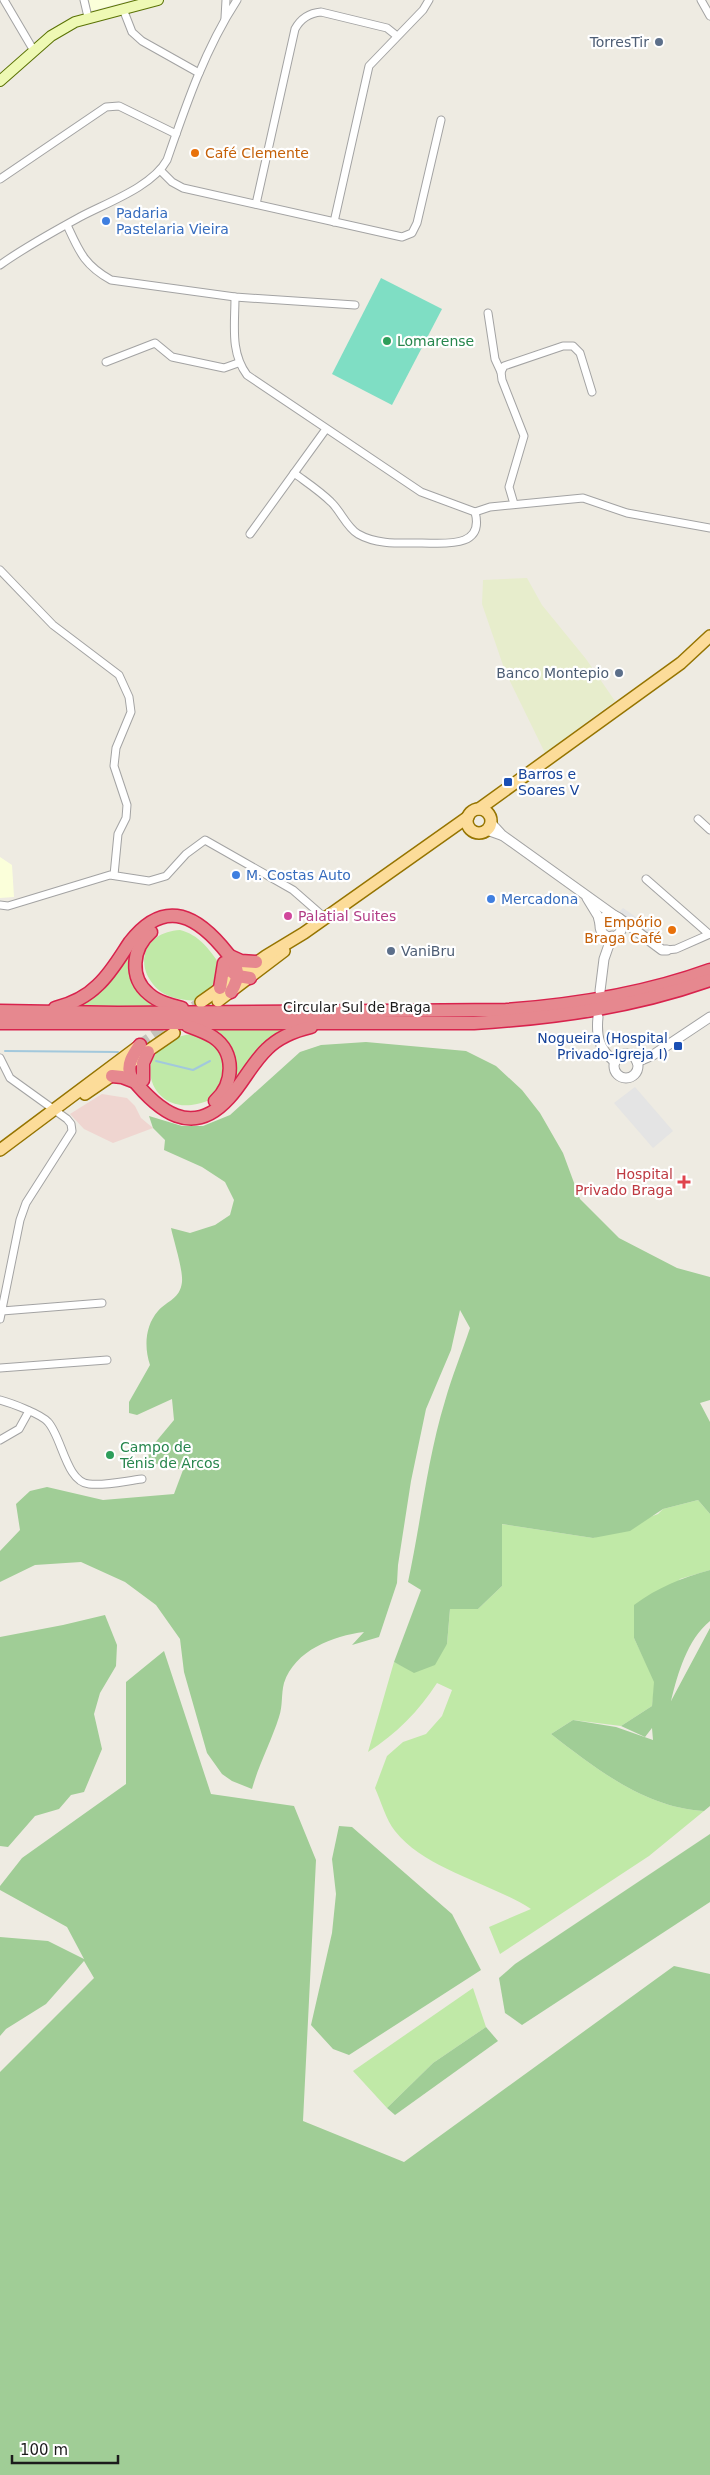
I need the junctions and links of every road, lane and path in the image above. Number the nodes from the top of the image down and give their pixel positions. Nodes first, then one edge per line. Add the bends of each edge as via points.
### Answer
1 (4, 0) edge
2 (84, 0) edge
3 (158, 0) edge
4 (226, 0) edge
5 (237, 0) edge
6 (429, 0) edge
7 (701, 0) edge
8 (123, 8) junction
9 (710, 16) edge
10 (88, 17) junction
11 (225, 18) junction
12 (397, 36) junction
13 (34, 50) junction
14 (199, 73) junction
15 (0, 80) edge
16 (441, 120) dead end
17 (176, 134) junction
18 (160, 170) junction
19 (0, 179) edge
20 (256, 204) junction
21 (334, 222) junction
22 (67, 225) junction
23 (0, 266) edge
24 (235, 297) junction
25 (355, 305) dead end
26 (488, 313) dead end
27 (106, 362) dead end
28 (238, 363) junction
29 (501, 372) junction
30 (592, 392) dead end
31 (326, 429) junction
32 (294, 473) junction
33 (514, 504) junction
34 (475, 512) junction
35 (710, 528) edge
36 (250, 534) dead end
37 (0, 570) edge
38 (710, 636) edge
39 (468, 817) junction
40 (486, 819) junction
41 (698, 819) dead end
42 (470, 830) junction
43 (710, 830) edge
44 (447, 831) junction
45 (114, 875) junction
46 (646, 879) dead end
47 (586, 895) junction
48 (4, 905) edge
49 (0, 912) edge
50 (617, 917) junction
51 (325, 918) junction
52 (601, 928) junction
53 (304, 933) junction
54 (709, 934) edge
55 (642, 935) junction
56 (615, 936) junction
57 (667, 950) joint
58 (227, 959) junction
59 (604, 959) junction
60 (256, 962) junction
61 (710, 970) edge
62 (244, 977) junction
63 (710, 980) edge
64 (225, 990) junction
65 (600, 991) dead end
66 (218, 1002) dead end
67 (199, 1006) junction
68 (0, 1011) edge
69 (46, 1011) junction
70 (598, 1017) dead end
71 (710, 1017) edge
72 (0, 1023) edge
73 (323, 1023) junction
74 (178, 1029) junction
75 (144, 1048) junction
76 (0, 1058) edge
77 (116, 1061) junction
78 (614, 1062) junction
79 (637, 1062) junction
80 (129, 1065) junction
81 (112, 1076) junction
82 (139, 1081) junction
83 (55, 1110) junction
84 (0, 1150) edge
85 (102, 1303) dead end
86 (2, 1311) junction
87 (0, 1320) edge
88 (107, 1360) dead end
89 (0, 1368) edge
90 (0, 1400) edge
91 (28, 1411) junction
92 (0, 1440) edge
93 (142, 1479) dead end

1 - 13 street
2 - 10 street
3 - 8 main road
4 - 11 street
5 - 11 street
6 - 12 street
7 - 9 street
8 - 10 main road
8 - 14 street via 132,32
10 - 13 main road via 51,36
11 - 14 street
12 - 20 street via 387,28 321,12 312,13 299,23
12 - 21 street via 369,66
13 - 15 main road
14 - 17 street
16 - 21 street via 412,233 402,237
17 - 18 street
17 - 19 street via 119,106 106,107
18 - 20 street via 183,188
18 - 22 street via 135,188
20 - 21 street
22 - 23 street
22 - 24 street via 81,257 96,272 111,280
24 - 25 street
24 - 28 street via 234,347
26 - 29 street via 495,359
27 - 28 street via 155,343 172,357 224,368
28 - 31 street via 247,375
29 - 30 street via 512,362 563,346 573,346 580,353
29 - 33 street via 524,436 510,487
31 - 32 street
31 - 34 street via 421,492
32 - 34 street via 330,501 357,534 396,545 461,542 472,534 477,520
32 - 36 street
33 - 34 street
33 - 35 street via 583,498 627,513
37 - 45 street via 53,626 119,675 130,697 131,712 116,748 114,766 127,805 126,818 118,834
38 - 40 main road via 681,664 496,796
39 - 40 main road via 472,811
39 - 42 main road
39 - 44 main road
40 - 42 main road via 476,833
40 - 47 street via 502,835
41 - 43 street
42 - 44 main road
44 - 51 main road
45 - 48 street
45 - 51 street via 150,881 166,876 186,854 206,840 293,890
46 - 54 street
47 - 50 street
47 - 52 street
48 - 49 street
50 - 52 street via 607,916
50 - 55 street
50 - 56 street via 621,927
51 - 53 main road
52 - 56 street
52 - 59 street
53 - 60 main road
53 - 62 main road
54 - 57 street
55 - 56 street
55 - 57 street via 662,950
56 - 59 street
58 - 60 highway
58 - 62 highway
58 - 64 highway via 223,981
58 - 67 highway via 201,933 180,924 165,925 152,931 139,946 135,966 143,988 158,1000
58 - 69 highway via 201,924 186,918 162,918 142,930 105,979 91,992
59 - 65 street
60 - 62 main road
61 - 67 highway, Circular Sul de Braga via 609,997 536,1008 441,1012
62 - 64 highway
63 - 73 highway, Circular Sul de Braga via 646,999 546,1018
64 - 66 main road
64 - 67 main road
67 - 69 highway, Circular Sul de Braga via 118,1013
68 - 69 highway, Circular Sul de Braga
70 - 78 street via 598,1043
71 - 79 street
72 - 74 highway, Circular Sul de Braga
73 - 74 highway, Circular Sul de Braga via 275,1021
73 - 82 highway via 276,1041 255,1062 229,1098 216,1110 200,1116 182,1117 167,1112 153,1102
74 - 75 main road
74 - 82 highway via 213,1036 226,1052 230,1075 222,1094 203,1108 182,1110 167,1104
75 - 77 main road
75 - 80 highway
75 - 82 highway
76 - 83 street via 10,1078
77 - 80 highway
77 - 83 main road
78 - 79 street via 626,1054
78 - 79 street via 617,1074 624,1078 634,1074
80 - 81 main road
80 - 82 highway via 128,1071
81 - 82 highway
81 - 83 main road
83 - 84 main road
83 - 86 street via 71,1124 72,1131 23,1212
85 - 86 street
86 - 87 street
88 - 89 street
90 - 91 street
91 - 92 street via 19,1428
91 - 93 street via 47,1420 56,1432 66,1462 77,1479 88,1484

